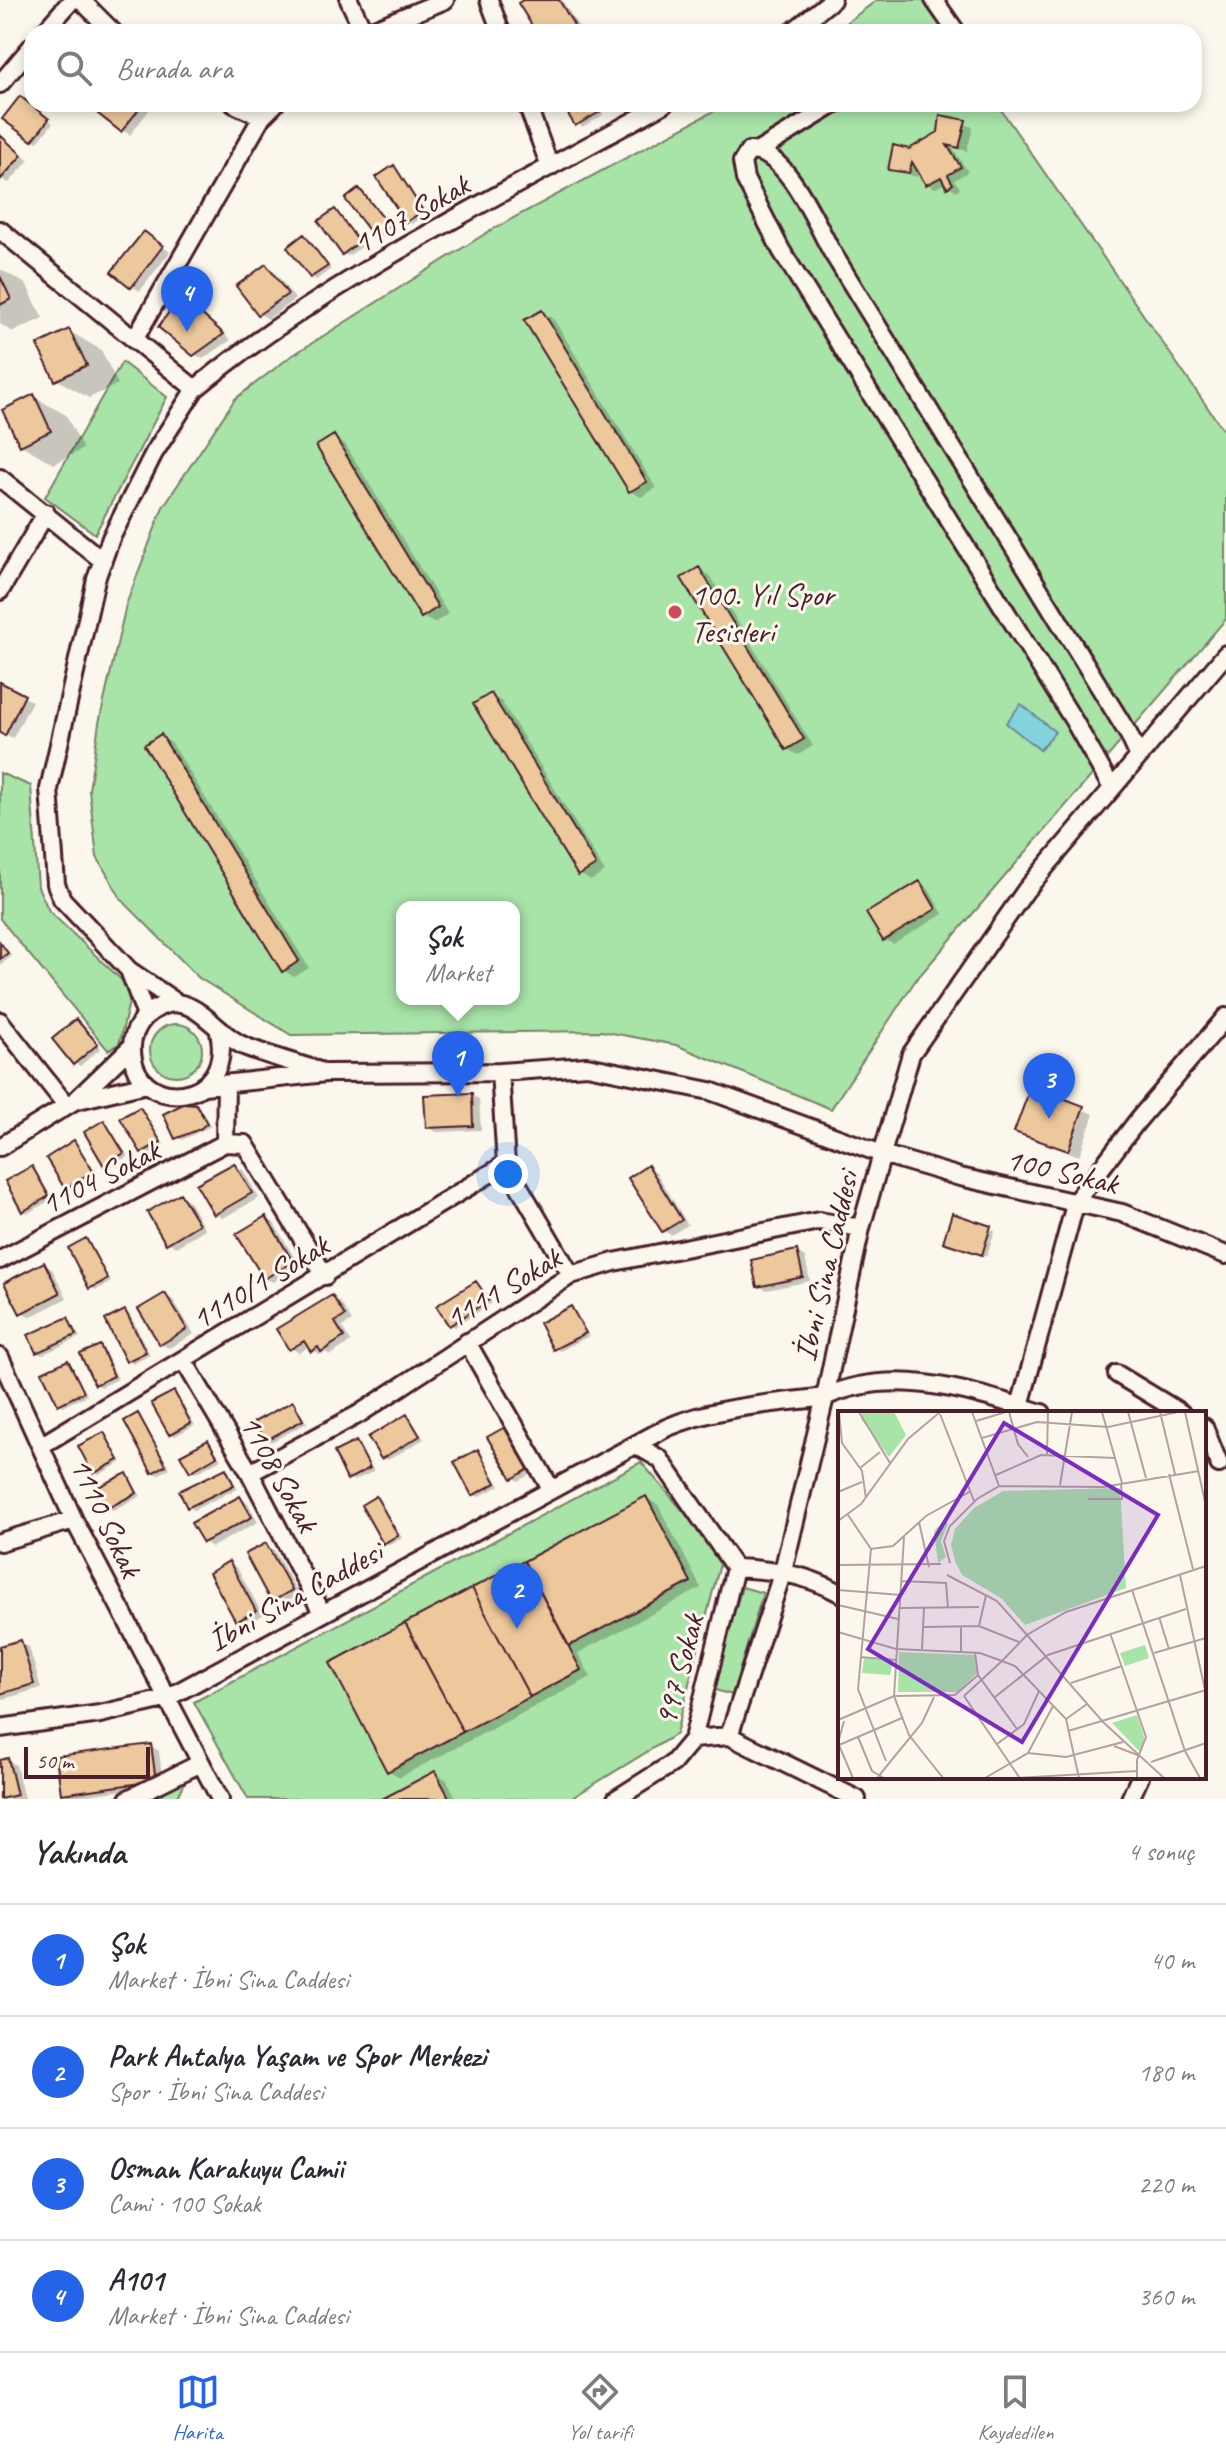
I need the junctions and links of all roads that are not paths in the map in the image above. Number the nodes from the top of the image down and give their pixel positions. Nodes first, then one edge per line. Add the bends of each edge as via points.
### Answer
1 (72, 0) edge
2 (81, 0) edge
3 (349, 0) edge
4 (445, 0) edge
5 (489, 0) edge
6 (832, 0) edge
7 (934, 0) edge
8 (51, 24) edge
9 (105, 24) edge
10 (361, 24) edge
11 (385, 24) edge
12 (498, 24) edge
13 (802, 24) edge
14 (951, 24) edge
15 (24, 56) edge
16 (0, 84) edge
17 (251, 112) edge
18 (267, 112) edge
19 (530, 112) edge
20 (650, 112) edge
21 (822, 112) edge
22 (262, 117) junction
23 (760, 150) junction
24 (550, 167) junction
25 (0, 230) edge
26 (134, 340) junction
27 (195, 389) junction
28 (0, 478) edge
29 (46, 513) junction
30 (103, 561) junction
31 (0, 591) edge
32 (1226, 654) edge
33 (1139, 757) junction
34 (1112, 788) junction
35 (129, 970) junction
36 (179, 1004) junction
37 (146, 1016) junction
38 (1226, 1017) edge
39 (0, 1021) edge
40 (219, 1032) junction
41 (131, 1047) junction
42 (500, 1072) junction
43 (326, 1073) junction
44 (147, 1084) junction
45 (226, 1084) junction
46 (204, 1086) junction
47 (71, 1103) junction
48 (225, 1143) junction
49 (0, 1147) edge
50 (882, 1154) junction
51 (506, 1164) junction
52 (1076, 1201) junction
53 (861, 1228) junction
54 (1226, 1255) edge
55 (0, 1260) edge
56 (571, 1275) junction
57 (325, 1276) junction
58 (467, 1342) junction
59 (184, 1361) junction
60 (2, 1364) edge
61 (1117, 1374) dead end
62 (825, 1397) junction
63 (1019, 1410) edge
64 (1178, 1411) edge
65 (1206, 1433) edge
66 (42, 1445) junction
67 (636, 1445) junction
68 (1216, 1463) edge
69 (250, 1473) junction
70 (551, 1489) junction
71 (74, 1520) junction
72 (0, 1542) edge
73 (735, 1568) junction
74 (783, 1571) junction
75 (838, 1592) edge
76 (322, 1613) junction
77 (165, 1699) junction
78 (0, 1728) edge
79 (729, 1736) junction
80 (693, 1739) junction
81 (201, 1763) junction
82 (1139, 1779) edge
83 (128, 1799) edge
84 (220, 1799) edge
85 (616, 1799) edge
86 (857, 1799) edge
87 (1130, 1799) edge

1 - 8 street
2 - 9 street
3 - 10 street
4 - 11 street
5 - 12 street
6 - 13 street
7 - 14 street
15 - 16 street
17 - 22 street
18 - 22 street
19 - 24 street
20 - 24 street, 1107 Sokak
21 - 23 street
22 - 26 street
23 - 33 street via 790,177
23 - 34 street via 749,151 742,162 745,179 781,250
24 - 27 street, 1107 Sokak via 348,282
25 - 26 street
26 - 27 street
27 - 30 street, İbni Sina Caddesi via 154,453
28 - 29 street
29 - 30 street
29 - 31 street
30 - 35 street, İbni Sina Caddesi via 49,789 56,884 72,911
32 - 33 street
33 - 34 street
34 - 50 street via 1026,890 911,1054
35 - 36 street, İbni Sina Caddesi
35 - 37 street, İbni Sina Caddesi
36 - 37 street
36 - 40 street, İbni Sina Caddesi via 200,1010
37 - 41 street
38 - 52 street
39 - 47 street
40 - 43 street, İbni Sina Caddesi via 243,1046
40 - 46 street via 221,1062
41 - 44 street via 132,1060
41 - 47 street
42 - 43 street, İbni Sina Caddesi
42 - 50 street, İbni Sina Caddesi via 587,1066 710,1091
42 - 51 street
43 - 45 street, İbni Sina Caddesi
44 - 46 street, İbni Sina Caddesi via 176,1095
44 - 47 street
45 - 46 street, İbni Sina Caddesi
45 - 48 street
47 - 49 street
48 - 55 street, 1104 Sokak
48 - 57 street via 245,1144
50 - 52 street, 100 Sokak
50 - 53 street, İbni Sina Caddesi
51 - 56 street
51 - 57 street, 1110/1 Sokak
52 - 54 street, 100 Sokak via 1122,1213
52 - 63 street
53 - 56 street, 1111 Sokak via 819,1221
53 - 62 street, İbni Sina Caddesi
56 - 58 street, 1111 Sokak
57 - 59 street, 1110/1 Sokak
58 - 69 street, 1111 Sokak via 359,1414
58 - 70 street
59 - 66 street, 1110/1 Sokak
59 - 69 street, 1108 Sokak
60 - 66 street, 1110 Sokak
61 - 64 street
62 - 63 street via 848,1387 918,1381
62 - 67 street, İbni Sina Caddesi via 693,1416
62 - 74 street
65 - 68 street
66 - 71 street, 1110 Sokak
67 - 70 street, İbni Sina Caddesi
67 - 73 street via 660,1459
69 - 76 street, 1108 Sokak
70 - 76 street, İbni Sina Caddesi
71 - 72 street
71 - 77 street, 1110 Sokak
73 - 74 street
73 - 80 street, 997 Sokak
74 - 75 street via 811,1577
74 - 79 street
76 - 77 street, İbni Sina Caddesi
77 - 78 street, İbni Sina Caddesi
77 - 81 street, 1110 Sokak
79 - 80 street
79 - 86 street
80 - 85 street, 997 Sokak via 673,1763
81 - 83 street
81 - 84 street, 1110 Sokak
82 - 87 street

